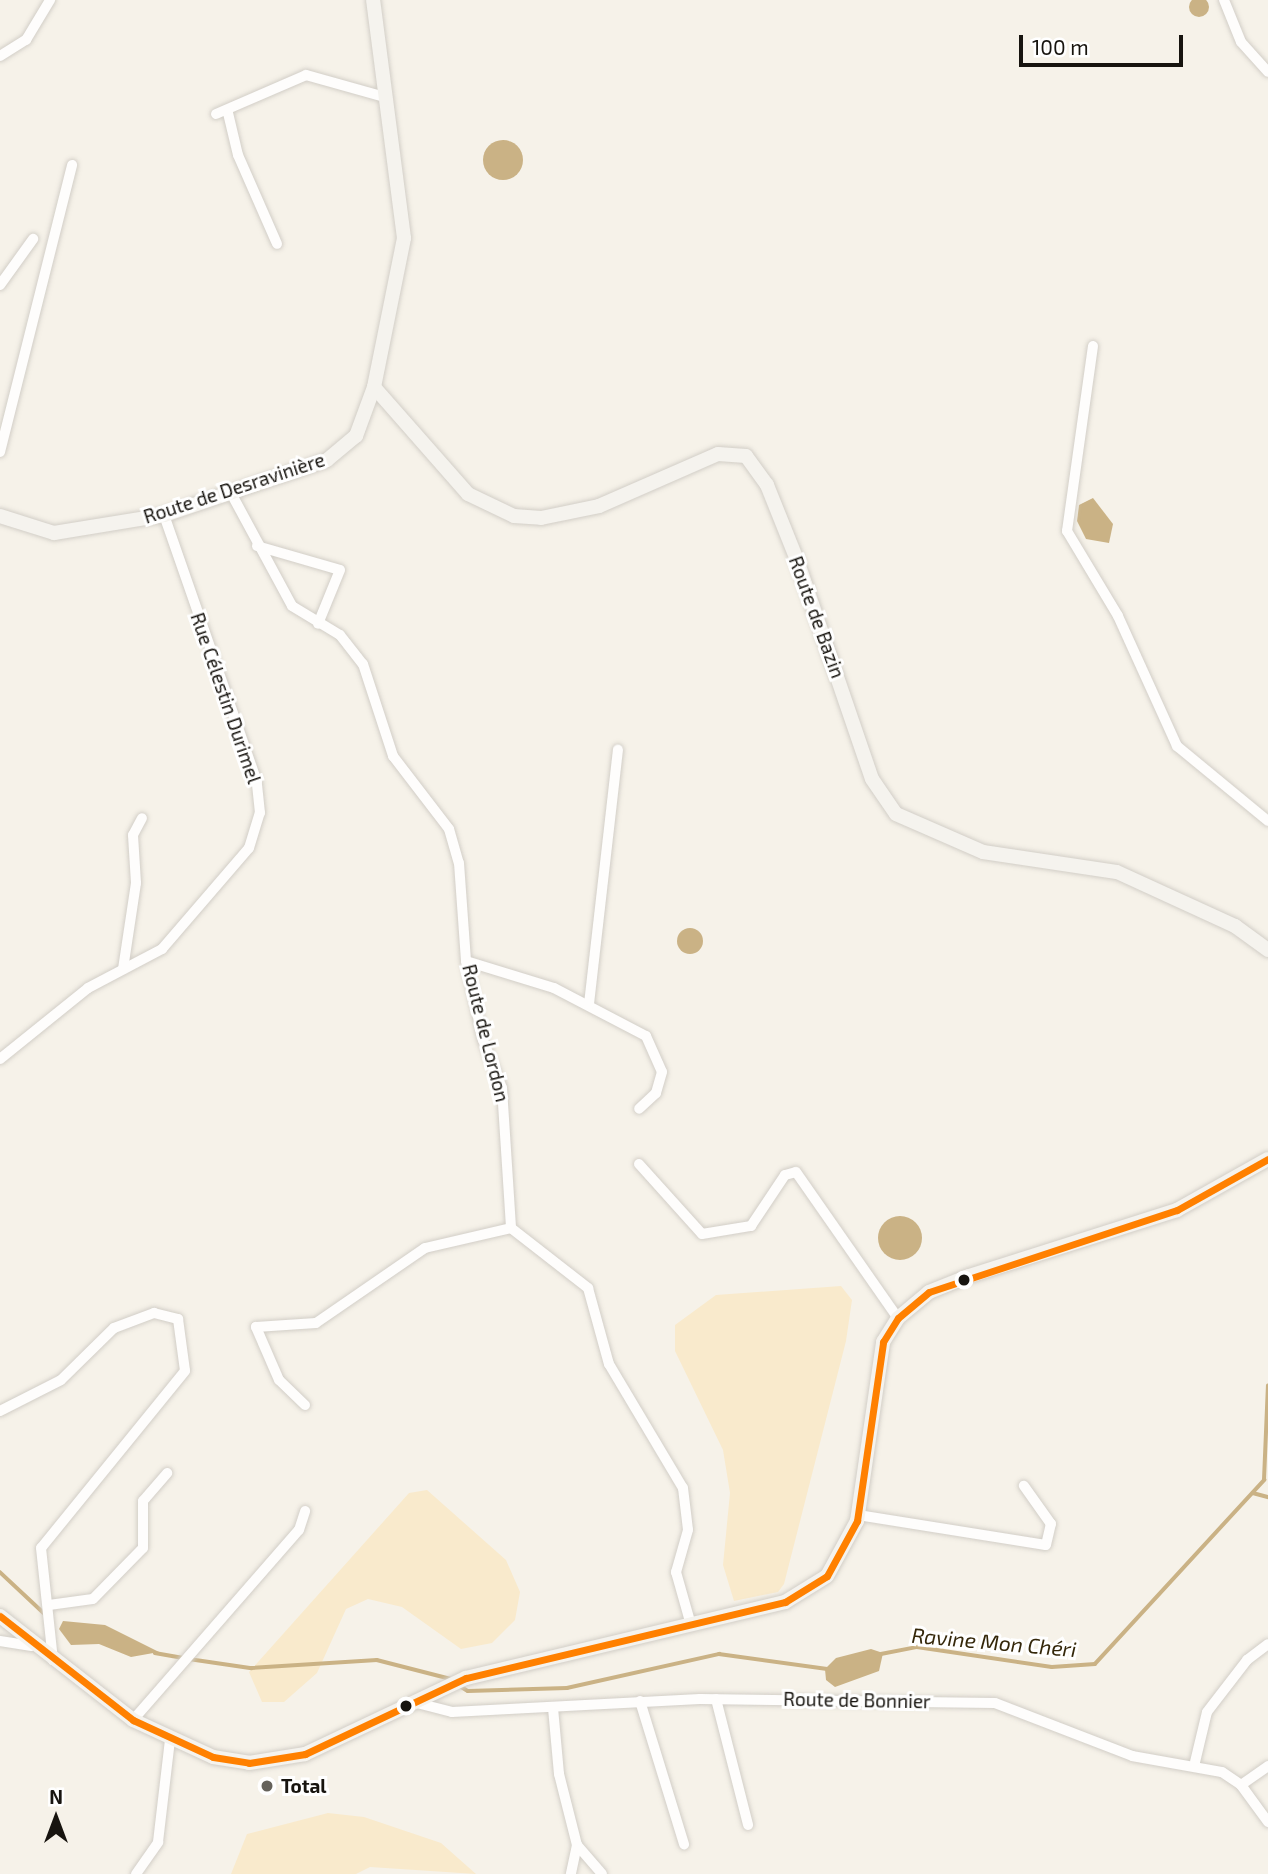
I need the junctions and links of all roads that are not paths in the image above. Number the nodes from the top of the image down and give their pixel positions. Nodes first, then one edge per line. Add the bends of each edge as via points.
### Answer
1 (50, 0) edge
2 (373, 0) edge
3 (1224, 0) edge
4 (0, 56) edge
5 (1268, 72) edge
6 (381, 96) junction
7 (72, 165) dead end
8 (33, 239) dead end
9 (276, 244) dead end
10 (0, 285) edge
11 (1093, 346) dead end
12 (374, 387) junction
13 (394, 409) junction
14 (364, 418) junction
15 (0, 452) edge
16 (231, 493) junction
17 (164, 515) junction
18 (0, 516) edge
19 (257, 546) junction
20 (318, 624) junction
21 (618, 750) dead end
22 (142, 818) dead end
23 (1268, 821) edge
24 (1268, 950) edge
25 (466, 961) junction
26 (123, 969) junction
27 (589, 1004) junction
28 (0, 1059) edge
29 (639, 1110) dead end
30 (1268, 1159) edge
31 (639, 1164) dead end
32 (512, 1228) junction
33 (898, 1318) junction
34 (305, 1405) dead end
35 (0, 1411) edge
36 (167, 1473) dead end
37 (1024, 1486) dead end
38 (305, 1510) dead end
39 (858, 1514) junction
40 (49, 1605) junction
41 (0, 1616) edge
42 (691, 1625) junction
43 (0, 1641) edge
44 (1268, 1644) edge
45 (32, 1646) junction
46 (53, 1663) junction
47 (716, 1699) junction
48 (640, 1701) junction
49 (413, 1702) junction
50 (553, 1709) junction
51 (133, 1720) junction
52 (170, 1740) junction
53 (1195, 1762) junction
54 (1268, 1766) edge
55 (1241, 1785) junction
56 (1268, 1822) edge
57 (748, 1825) dead end
58 (684, 1844) dead end
59 (577, 1845) junction
60 (136, 1874) edge
61 (571, 1874) edge
62 (602, 1874) edge

1 - 4 street via 26,40
2 - 6 street, Route de Desravinière
3 - 5 street via 1241,42
6 - 9 street via 306,75 276,83 222,114
6 - 12 street, Route de Desravinière via 404,238
7 - 15 street
8 - 10 street
11 - 23 street via 1067,531 1118,616 1177,746
12 - 13 street, Route de Bazin
12 - 14 street, Route de Desravinière
13 - 14 street
13 - 24 street, Route de Bazin via 468,494 514,516 541,518 599,506 718,454 746,456 767,485 797,561 872,779 896,814 916,829 983,852 1117,872 1236,926
14 - 16 street, Route de Desravinière via 351,442 327,460
16 - 17 street, Route de Desravinière
16 - 19 street, Route de Lordon
17 - 18 street, Route de Desravinière via 54,533
17 - 26 street, Rue Célestin Durimel via 257,782 260,813 249,848 162,949
19 - 20 street, Route de Lordon via 292,606
19 - 20 street via 340,570
20 - 25 street, Route de Lordon via 340,635 363,664 393,756 449,829 459,863
21 - 27 street
22 - 26 street via 133,835 136,883
25 - 27 street
25 - 32 street, Route de Lordon via 483,1040 502,1088
26 - 28 street, Rue Célestin Durimel via 88,988
27 - 29 street via 646,1036 660,1057 660,1085
30 - 33 street via 1177,1210 969,1276 929,1293
31 - 33 street via 702,1234 751,1226 785,1175 796,1172
32 - 34 street via 425,1248 316,1323 256,1327 279,1380
32 - 42 street via 588,1288 609,1364 683,1488 688,1530 676,1572
33 - 39 street via 883,1342
35 - 40 street via 61,1380 114,1328 155,1313 178,1319 185,1371 41,1548
36 - 40 street via 143,1501 143,1548 93,1599
37 - 39 street via 1051,1524 1046,1545
38 - 51 street via 299,1530
39 - 42 street via 827,1576 804,1593
40 - 46 street
41 - 45 street
42 - 49 street via 463,1679
43 - 45 street
44 - 53 street via 1247,1660 1207,1712
45 - 46 street
46 - 51 street
47 - 48 street, Route de Bonnier
47 - 53 street, Route de Bonnier via 995,1703 1132,1756
47 - 57 street
48 - 50 street, Route de Bonnier
48 - 58 street
49 - 50 street, Route de Bonnier via 441,1712
49 - 52 street via 288,1758 249,1763
50 - 59 street via 559,1774
51 - 52 street
52 - 60 street via 158,1842
53 - 55 street, Route de Bonnier
54 - 55 street
55 - 56 street, Route de Bonnier
59 - 61 street
59 - 62 street

